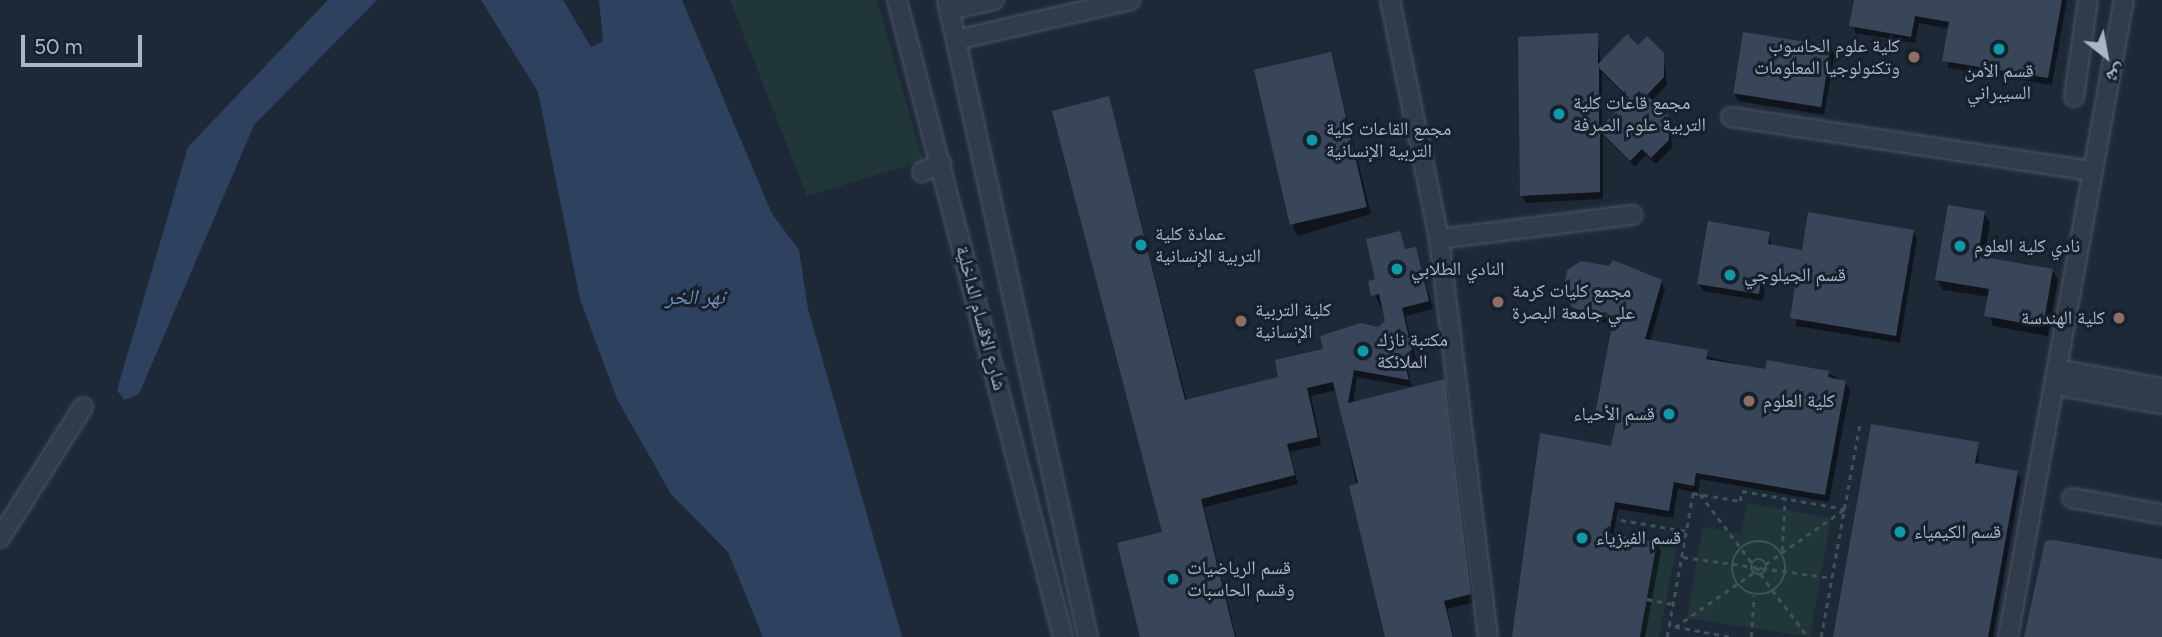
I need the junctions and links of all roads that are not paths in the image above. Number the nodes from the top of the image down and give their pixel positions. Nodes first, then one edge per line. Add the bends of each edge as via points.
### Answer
1 (897, 0) edge
2 (994, 0) edge
3 (1130, 0) edge
4 (1390, 0) edge
5 (2088, 0) edge
6 (2124, 0) edge
7 (948, 5) edge
8 (956, 40) junction
9 (2074, 97) dead end
10 (1731, 117) dead end
11 (941, 163) junction
12 (2087, 170) dead end
13 (922, 172) dead end
14 (1633, 215) dead end
15 (1439, 239) junction
16 (2055, 377) junction
17 (2162, 388) edge
18 (2162, 404) edge
19 (83, 407) dead end
20 (2072, 498) dead end
21 (2162, 514) edge
22 (0, 538) edge
23 (1063, 637) edge
24 (1088, 637) edge
25 (1488, 637) edge
26 (2008, 637) edge

1 - 11 street, شارع الاقسام الداخلية
2 - 7 street
3 - 8 street
4 - 15 street
5 - 9 street
6 - 16 street
7 - 8 street, شارع الاقسام الداخلية
8 - 24 street, شارع الاقسام الداخلية
10 - 12 street
11 - 13 street
11 - 23 street, شارع الاقسام الداخلية via 975,327
14 - 15 street
15 - 25 street
16 - 17 street
16 - 18 street
16 - 26 street
19 - 22 street
20 - 21 street

